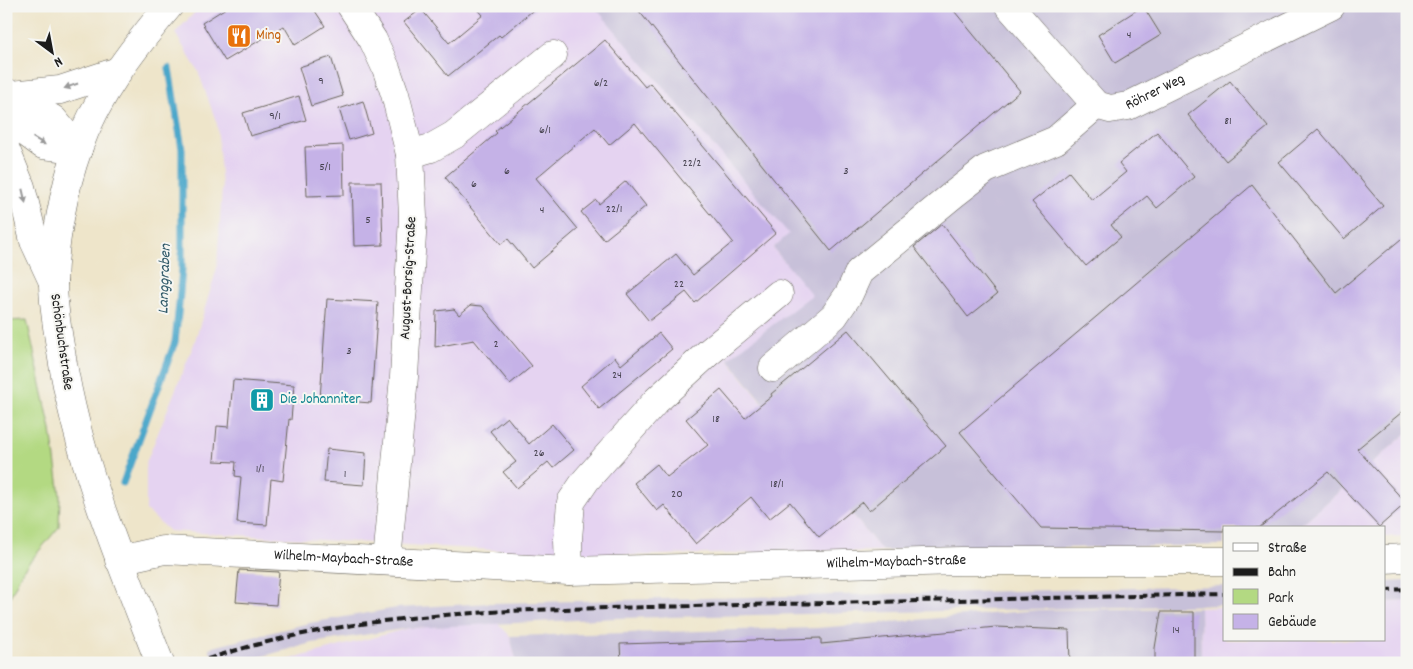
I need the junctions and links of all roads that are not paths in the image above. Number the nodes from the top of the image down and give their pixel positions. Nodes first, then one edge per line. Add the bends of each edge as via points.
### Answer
1 (169, 6) edge
2 (351, 6) edge
3 (1009, 6) edge
4 (1331, 6) edge
5 (553, 55) dead end
6 (118, 71) junction
7 (8, 102) edge
8 (1096, 105) junction
9 (78, 149) junction
10 (6, 150) edge
11 (410, 154) junction
12 (54, 282) junction
13 (779, 294) dead end
14 (774, 368) dead end
15 (1407, 558) edge
16 (1386, 559) edge
17 (119, 560) junction
18 (387, 561) junction
19 (1223, 561) edge
20 (569, 571) junction
21 (160, 663) edge

1 - 6 street, Schönbuchstraße
2 - 11 street, August-Borsig-Straße via 386,68
3 - 8 street
4 - 8 street, Röhrer Weg via 1128,106 1110,109
5 - 11 street via 454,135 431,148
6 -> 7 street via 60,90
6 - 9 street, Schönbuchstraße
7 - 9 street via 53,119
8 - 14 street via 1056,140 986,169 954,194 859,272 834,316
9 - 12 street, Schönbuchstraße via 61,219
10 -> 12 street via 22,187 34,241
11 - 18 street, August-Borsig-Straße via 414,217 404,377
12 - 17 street, Schönbuchstraße via 55,318 66,386 80,442
13 - 20 street via 656,401 586,480 571,502
15 - 16 street
17 - 18 street, Wilhelm-Maybach-Straße via 164,550
17 - 21 street, Schönbuchstraße
18 - 20 street, Wilhelm-Maybach-Straße
19 - 20 street, Wilhelm-Maybach-Straße via 961,561

